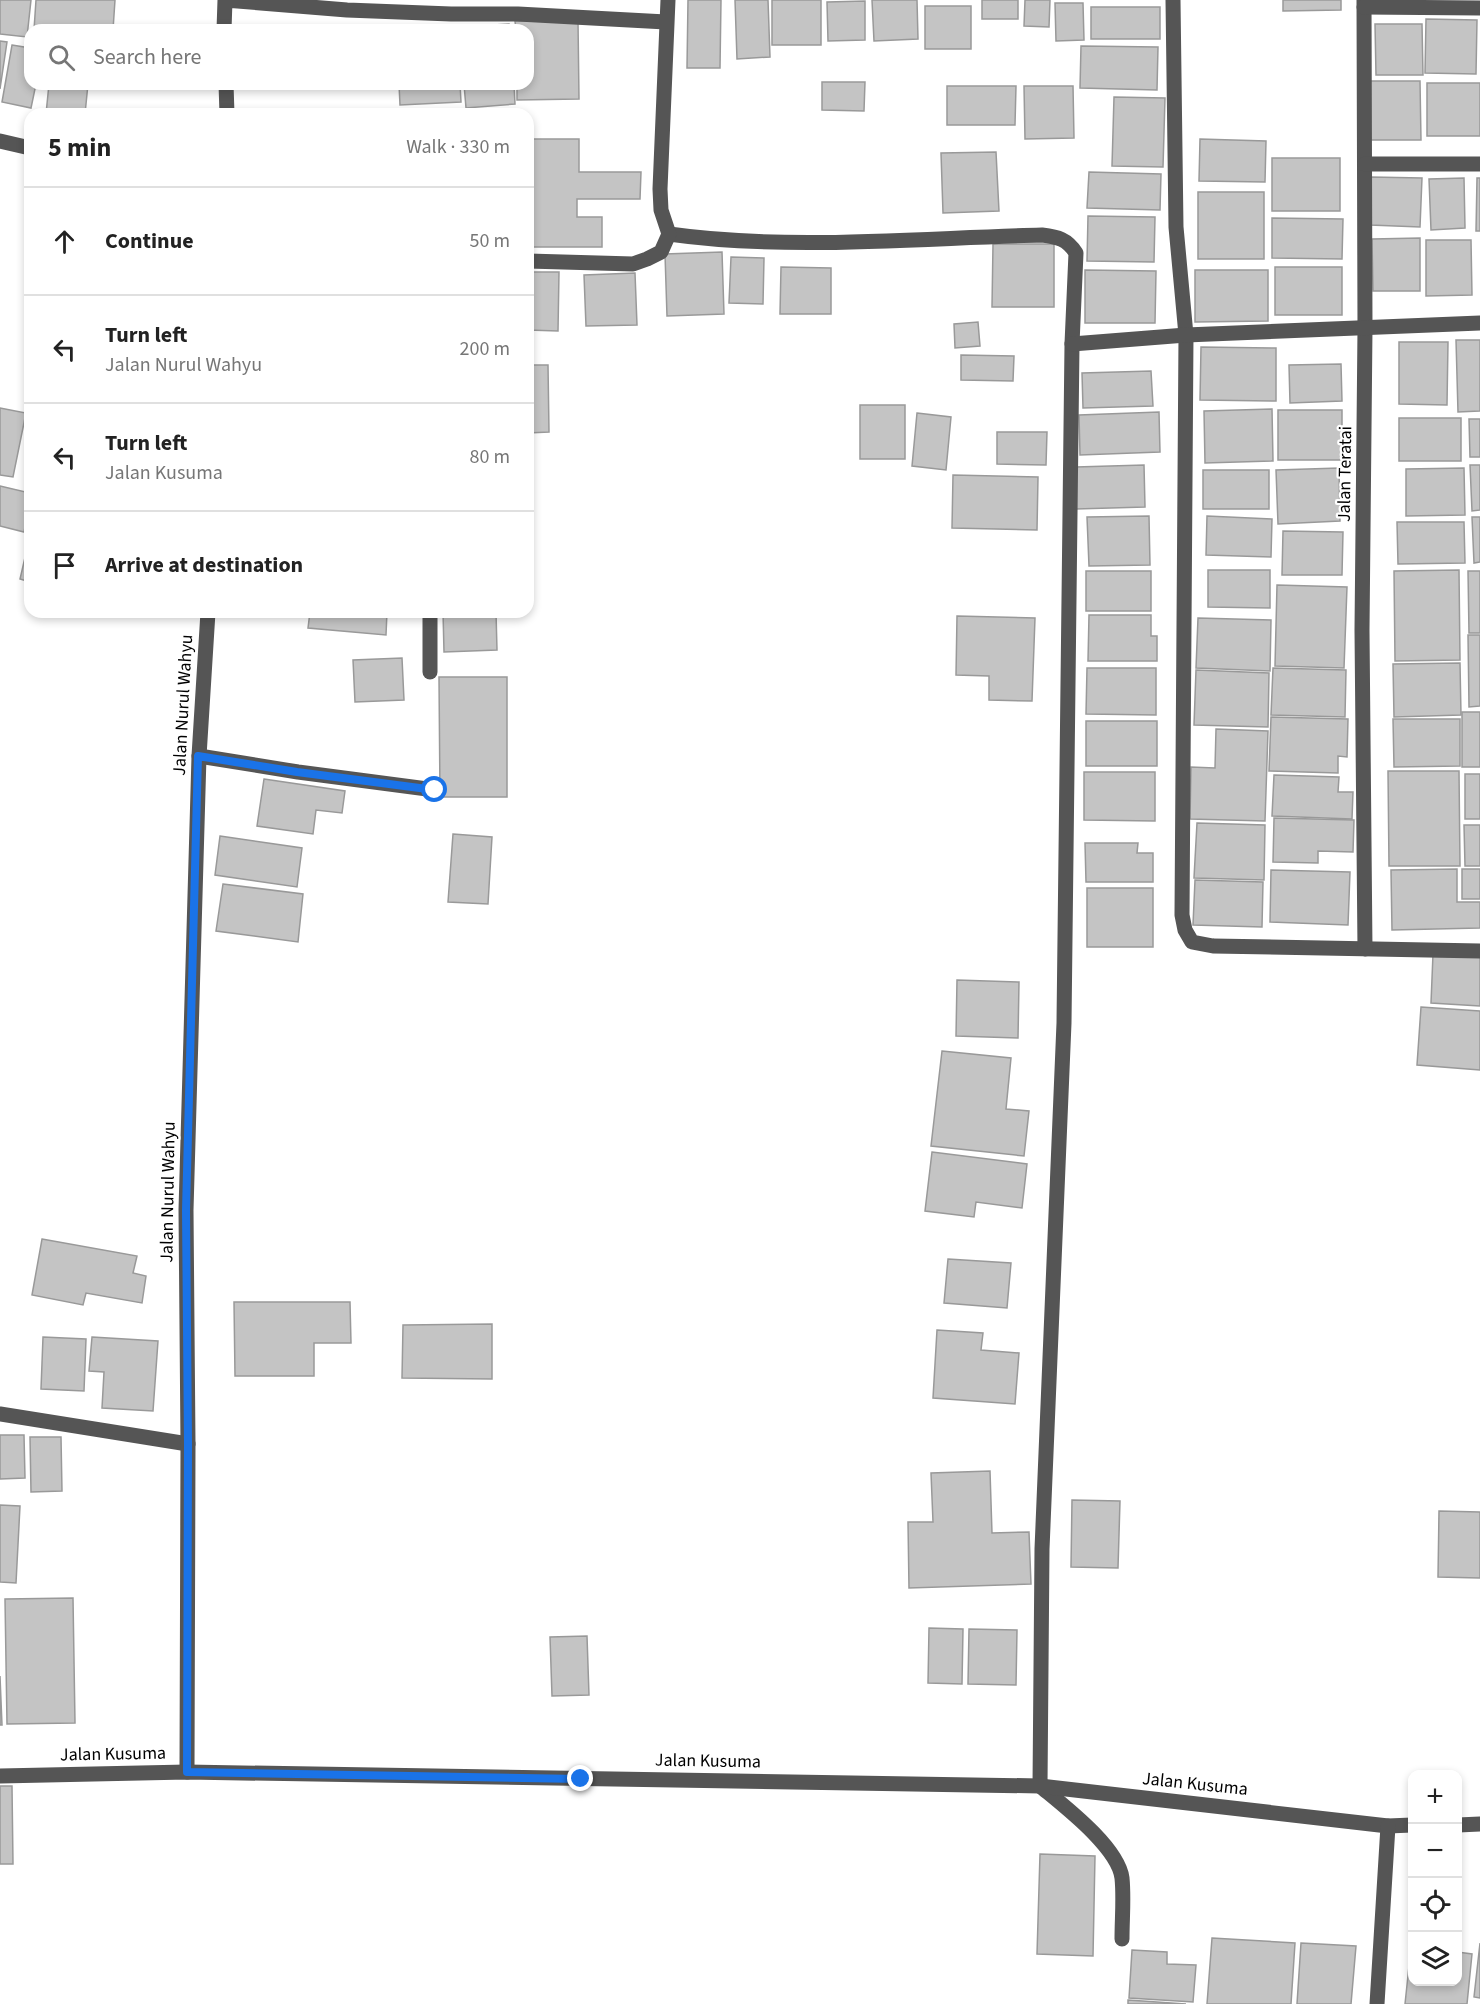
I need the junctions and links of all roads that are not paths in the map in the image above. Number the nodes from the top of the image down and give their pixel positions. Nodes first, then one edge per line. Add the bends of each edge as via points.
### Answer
1 (225, 0) edge
2 (668, 0) edge
3 (1173, 0) edge
4 (1364, 3) edge
5 (451, 7) edge
6 (1480, 8) edge
7 (666, 22) junction
8 (224, 24) edge
9 (226, 90) edge
10 (227, 108) edge
11 (0, 141) edge
12 (24, 147) edge
13 (1365, 164) junction
14 (1480, 165) edge
15 (669, 234) junction
16 (534, 261) edge
17 (1480, 323) edge
18 (1365, 328) junction
19 (1186, 335) junction
20 (1072, 344) junction
21 (208, 618) edge
22 (430, 618) edge
23 (430, 672) dead end
24 (198, 756) junction
25 (435, 790) dead end
26 (1365, 949) junction
27 (1480, 951) edge
28 (0, 1414) edge
29 (188, 1444) junction
30 (187, 1772) junction
31 (0, 1776) edge
32 (1040, 1786) junction
33 (1480, 1824) edge
34 (1408, 1825) edge
35 (1462, 1825) edge
36 (1388, 1826) junction
37 (1122, 1939) dead end
38 (1377, 2004) edge

1 - 5 street via 347,10
1 - 8 street
2 - 7 street
3 - 19 street via 1176,227
4 - 6 street
4 - 13 street, Jalan Teratai
5 - 7 street
7 - 15 street via 660,189 661,210
9 - 10 street
11 - 12 street
13 - 14 street
13 - 18 street, Jalan Teratai
15 - 16 street via 661,252 633,264
15 - 20 street via 713,240 794,242 1059,237 1077,253
17 - 18 street
18 - 19 street
18 - 26 street, Jalan Teratai
19 - 20 street
19 - 26 street via 1182,915 1185,930 1192,942 1213,946
20 - 32 street via 1064,1023 1042,1549
21 - 24 street, Jalan Nurul Wahyu
22 - 23 street
24 - 25 street
24 - 29 street, Jalan Nurul Wahyu via 186,1198
26 - 27 street
28 - 29 street
29 - 30 street, Jalan Nurul Wahyu
30 - 31 street, Jalan Kusuma
30 - 32 street, Jalan Kusuma
32 - 36 street, Jalan Kusuma
32 - 37 street via 1090,1829 1112,1855 1122,1876
33 - 35 street
34 - 36 street, Jalan Kusuma
36 - 38 street

